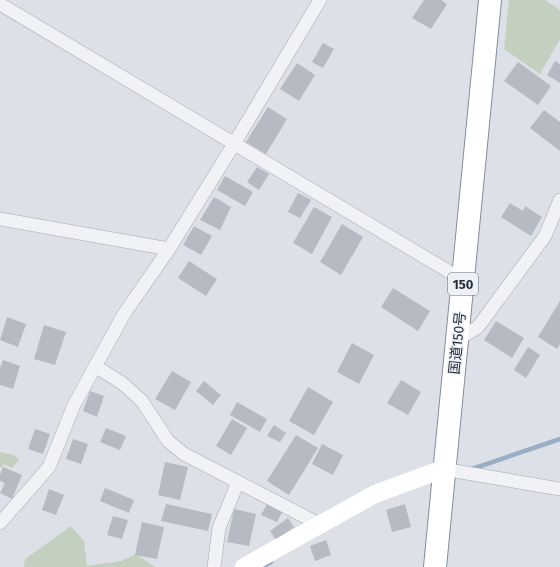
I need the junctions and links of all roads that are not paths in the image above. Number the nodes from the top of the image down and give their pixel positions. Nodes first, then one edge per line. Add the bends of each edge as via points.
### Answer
1 (320, 0) edge
2 (490, 0) edge
3 (0, 4) edge
4 (234, 144) junction
5 (560, 200) edge
6 (0, 219) edge
7 (169, 249) junction
8 (463, 280) junction
9 (457, 340) junction
10 (95, 366) junction
11 (443, 470) junction
12 (238, 482) junction
13 (560, 489) edge
14 (0, 523) edge
15 (319, 524) junction
16 (214, 567) edge
17 (244, 567) edge
18 (435, 567) edge

1 - 4 street
2 - 8 highway, 国道150号 / 150
3 - 4 street
4 - 7 street
4 - 8 street
5 - 9 street via 545,236 496,303 478,327
6 - 7 street
7 - 10 street via 124,314
8 - 9 highway, 国道150号 / 150
9 - 11 highway, 国道150号 / 150
10 - 12 street via 122,383 142,401 168,442 184,454
10 - 14 street via 74,405 49,467
11 - 13 street
11 - 15 street via 375,494
11 - 18 highway, 国道150号 / 150
12 - 15 street
12 - 16 street via 220,528
15 - 17 street

